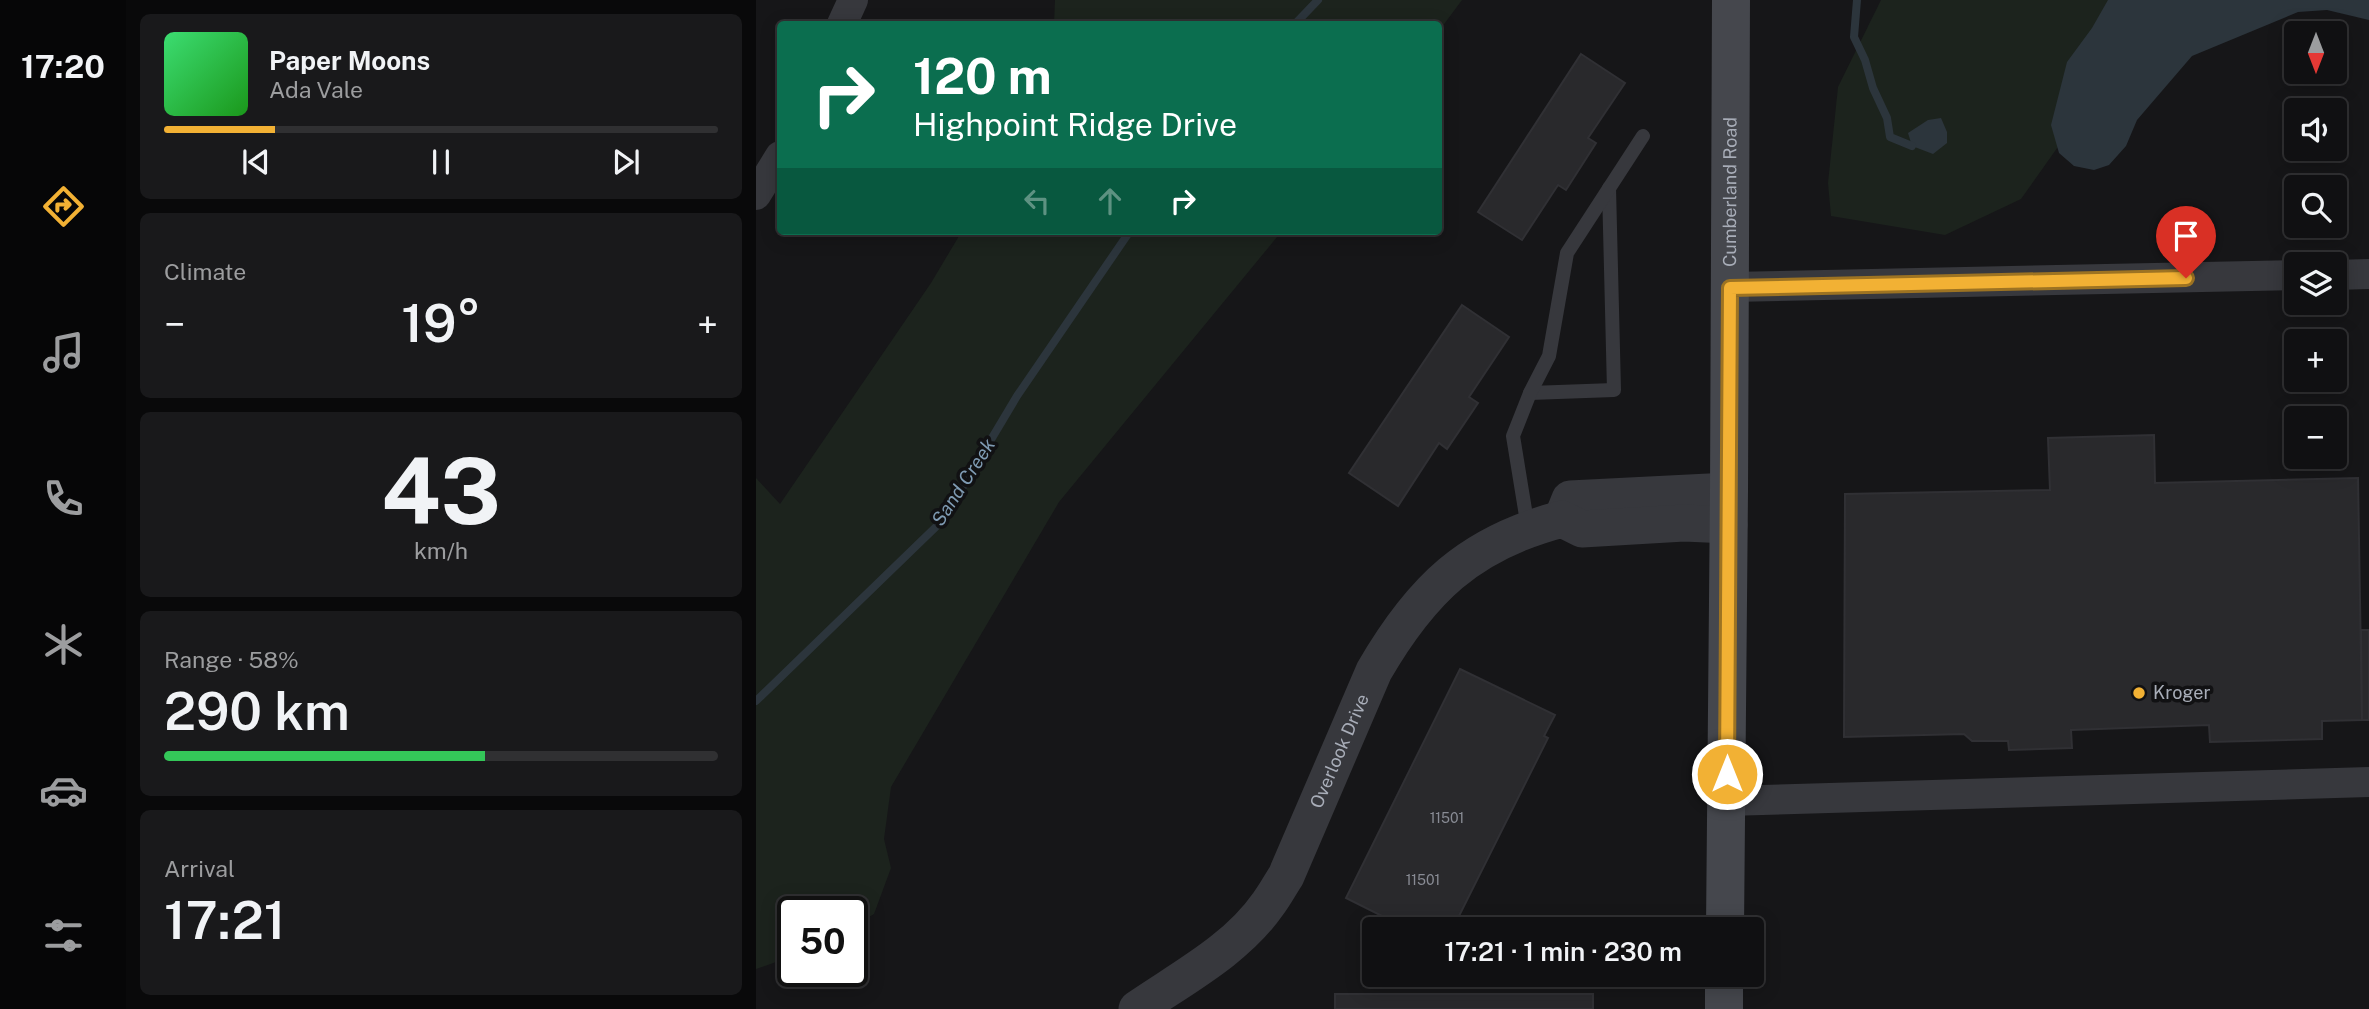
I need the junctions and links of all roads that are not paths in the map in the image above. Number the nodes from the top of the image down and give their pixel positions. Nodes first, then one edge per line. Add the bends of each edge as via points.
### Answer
1 (853, 0) edge
2 (1731, 0) edge
3 (843, 21) edge
4 (1643, 136) dead end
5 (777, 161) edge
6 (1609, 188) junction
7 (756, 195) edge
8 (2369, 274) edge
9 (2284, 275) edge
10 (2347, 275) edge
11 (1730, 288) junction
12 (1530, 393) junction
13 (1729, 508) junction
14 (1545, 523) junction
15 (2369, 782) edge
16 (1727, 801) junction
17 (1725, 917) edge
18 (1724, 987) edge
19 (1137, 1009) edge
20 (1724, 1009) edge

1 - 3 street
2 - 11 main road, Cumberland Road
4 - 6 lane
5 - 7 street
6 - 12 lane via 1567,253 1549,356
6 - 12 lane via 1614,390
8 - 10 street
9 - 11 street
11 - 13 main road, Cumberland Road
12 - 14 lane via 1513,436
13 - 14 street via 1684,523 1582,529
13 - 16 main road, Cumberland Road
14 - 19 street, Overlook Drive via 1475,555 1445,577 1417,607 1374,671 1286,876 1267,906 1218,954
15 - 16 street
16 - 17 main road, Cumberland Road
18 - 20 main road

